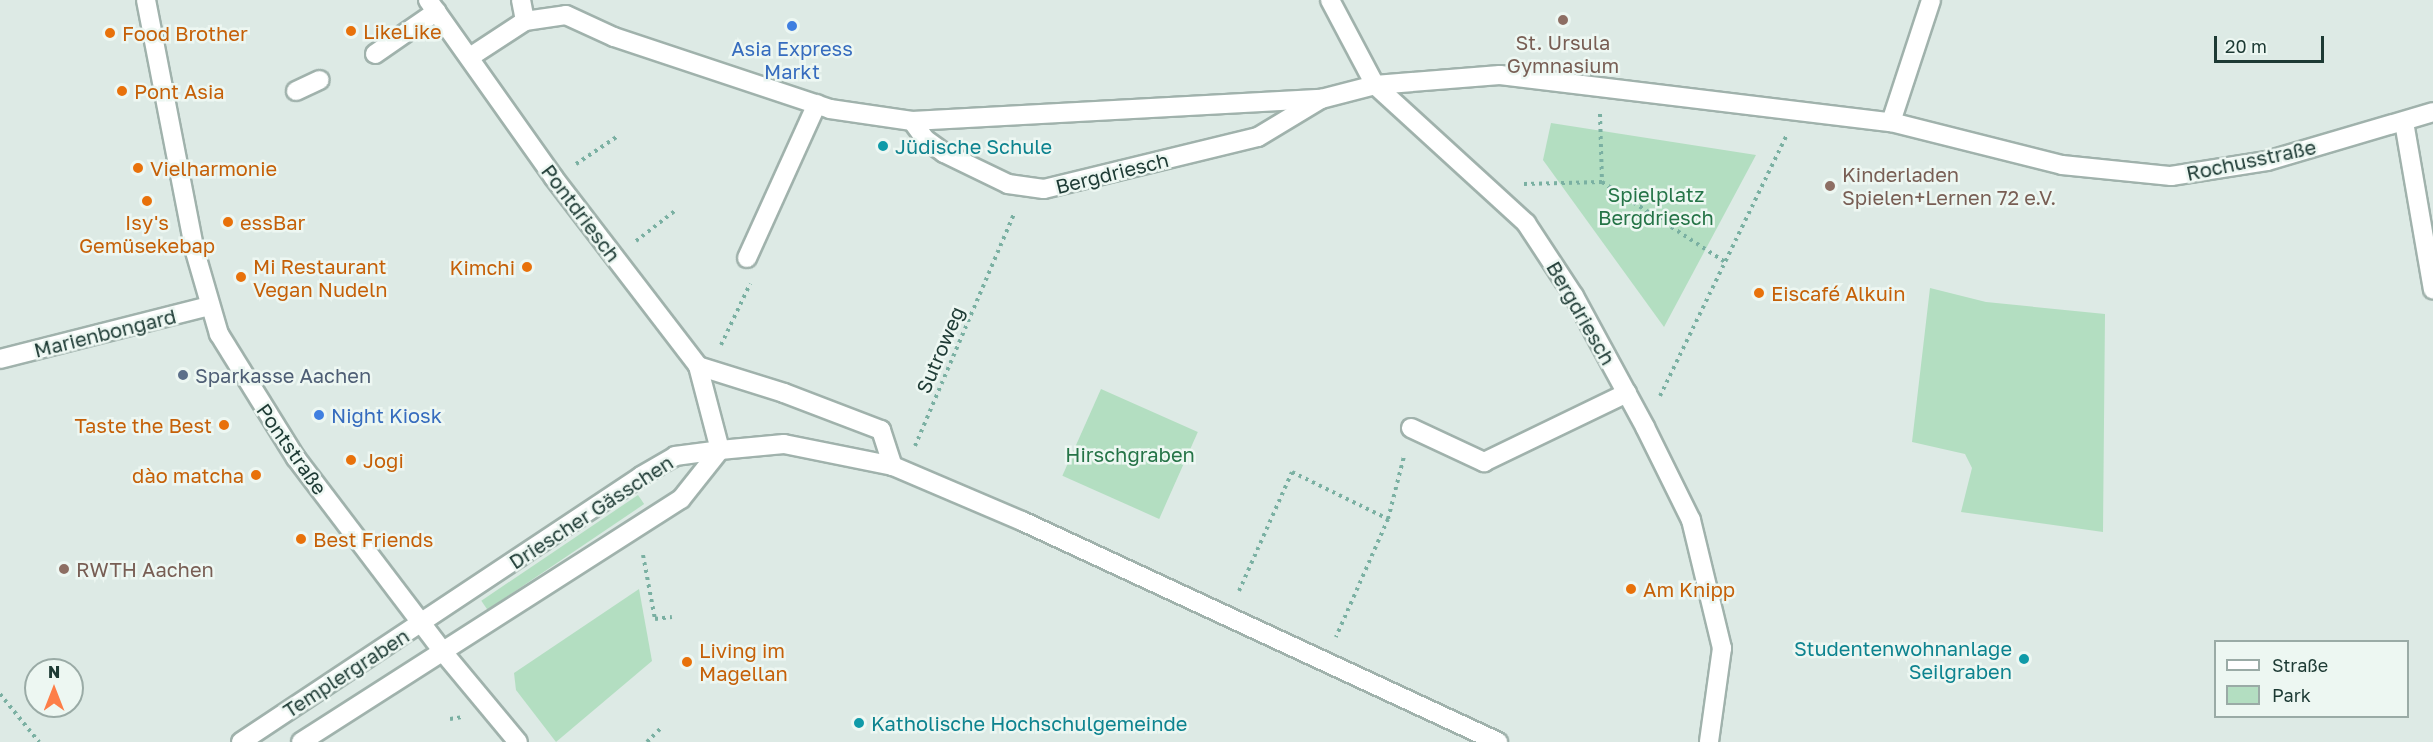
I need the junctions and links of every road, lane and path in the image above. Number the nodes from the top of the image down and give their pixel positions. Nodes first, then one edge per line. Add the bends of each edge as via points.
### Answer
1 (146, 0) edge
2 (521, 0) edge
3 (1330, 0) edge
4 (1931, 0) edge
5 (432, 6) edge
6 (525, 21) junction
7 (375, 54) dead end
8 (470, 57) junction
9 (320, 80) dead end
10 (1375, 85) junction
11 (1599, 88) junction
12 (296, 91) dead end
13 (1321, 99) junction
14 (817, 104) junction
15 (2433, 112) edge
16 (1796, 113) junction
17 (912, 121) junction
18 (1891, 122) junction
19 (2404, 122) junction
20 (618, 136) dead end
21 (554, 178) junction
22 (1602, 183) junction
23 (1484, 184) junction
24 (676, 210) dead end
25 (1003, 240) dead end
26 (614, 258) junction
27 (747, 258) dead end
28 (1725, 262) junction
29 (2433, 290) edge
30 (209, 306) junction
31 (0, 359) edge
32 (698, 366) junction
33 (1627, 393) junction
34 (1645, 427) junction
35 (1411, 428) joint
36 (720, 450) junction
37 (899, 469) junction
38 (1388, 519) junction
39 (638, 528) junction
40 (672, 617) dead end
41 (1227, 617) junction
42 (421, 624) junction
43 (443, 652) junction
44 (1325, 663) junction
45 (0, 694) edge
46 (661, 728) dead end
47 (39, 742) edge
48 (241, 742) edge
49 (301, 742) edge
50 (518, 742) edge
51 (647, 742) edge
52 (1498, 742) edge
53 (1709, 742) edge

1 - 30 street, Pontstraße
2 - 6 street
3 - 10 street
4 - 18 street
5 - 7 street
5 - 8 street, Pontdriesch
6 - 8 street
6 - 14 street via 550,15 581,19 624,40
8 - 21 street, Pontdriesch
9 - 12 street
10 - 11 street, Bergdriesch via 1500,75
10 - 13 street, Bergdriesch
10 - 23 street, Bergdriesch
11 - 16 street, Bergdriesch
11 - 22 path
13 - 17 street, Bergdriesch
13 - 17 street, Bergdriesch via 1258,137 1044,189 1008,184 944,153 925,139
14 - 17 street, Bergdriesch via 878,118
14 - 27 street
15 - 19 street, Rochusstraße
16 - 18 street, Bergdriesch
16 - 28 path
18 - 19 street, Rochusstraße via 2062,165 2171,176 2267,161
19 - 29 street
20 - 21 path
21 - 26 street, Pontdriesch
22 - 23 path
22 - 28 path
23 - 33 street, Bergdriesch via 1526,223 1574,296
24 - 26 path
25 - 37 path, Sutroweg
26 - 32 street, Pontdriesch
28 - 34 path
30 - 31 street, Marienbongard
30 - 42 street, Pontstraße via 225,344 296,458
32 - 36 street, Pontdriesch
32 - 37 street via 766,386 881,430
33 - 34 street, Bergdriesch
33 - 35 street via 1484,462
34 - 53 street, Bergdriesch via 1691,520 1722,648
35 - 38 path
36 - 37 street via 784,444 838,452
36 - 39 street, Driescher Gässchen via 681,500
36 - 42 street, Driescher Gässchen via 675,456
37 - 41 street via 1022,521
38 - 41 path via 1292,472
38 - 44 path
39 - 40 path via 655,619
39 - 43 street, Driescher Gässchen
41 - 44 street
42 - 43 street, Pontstraße
42 - 48 street, Templergraben
43 - 49 street, Templergraben
43 - 50 street, Pontstraße
44 - 52 street
45 - 47 path
46 - 51 path

